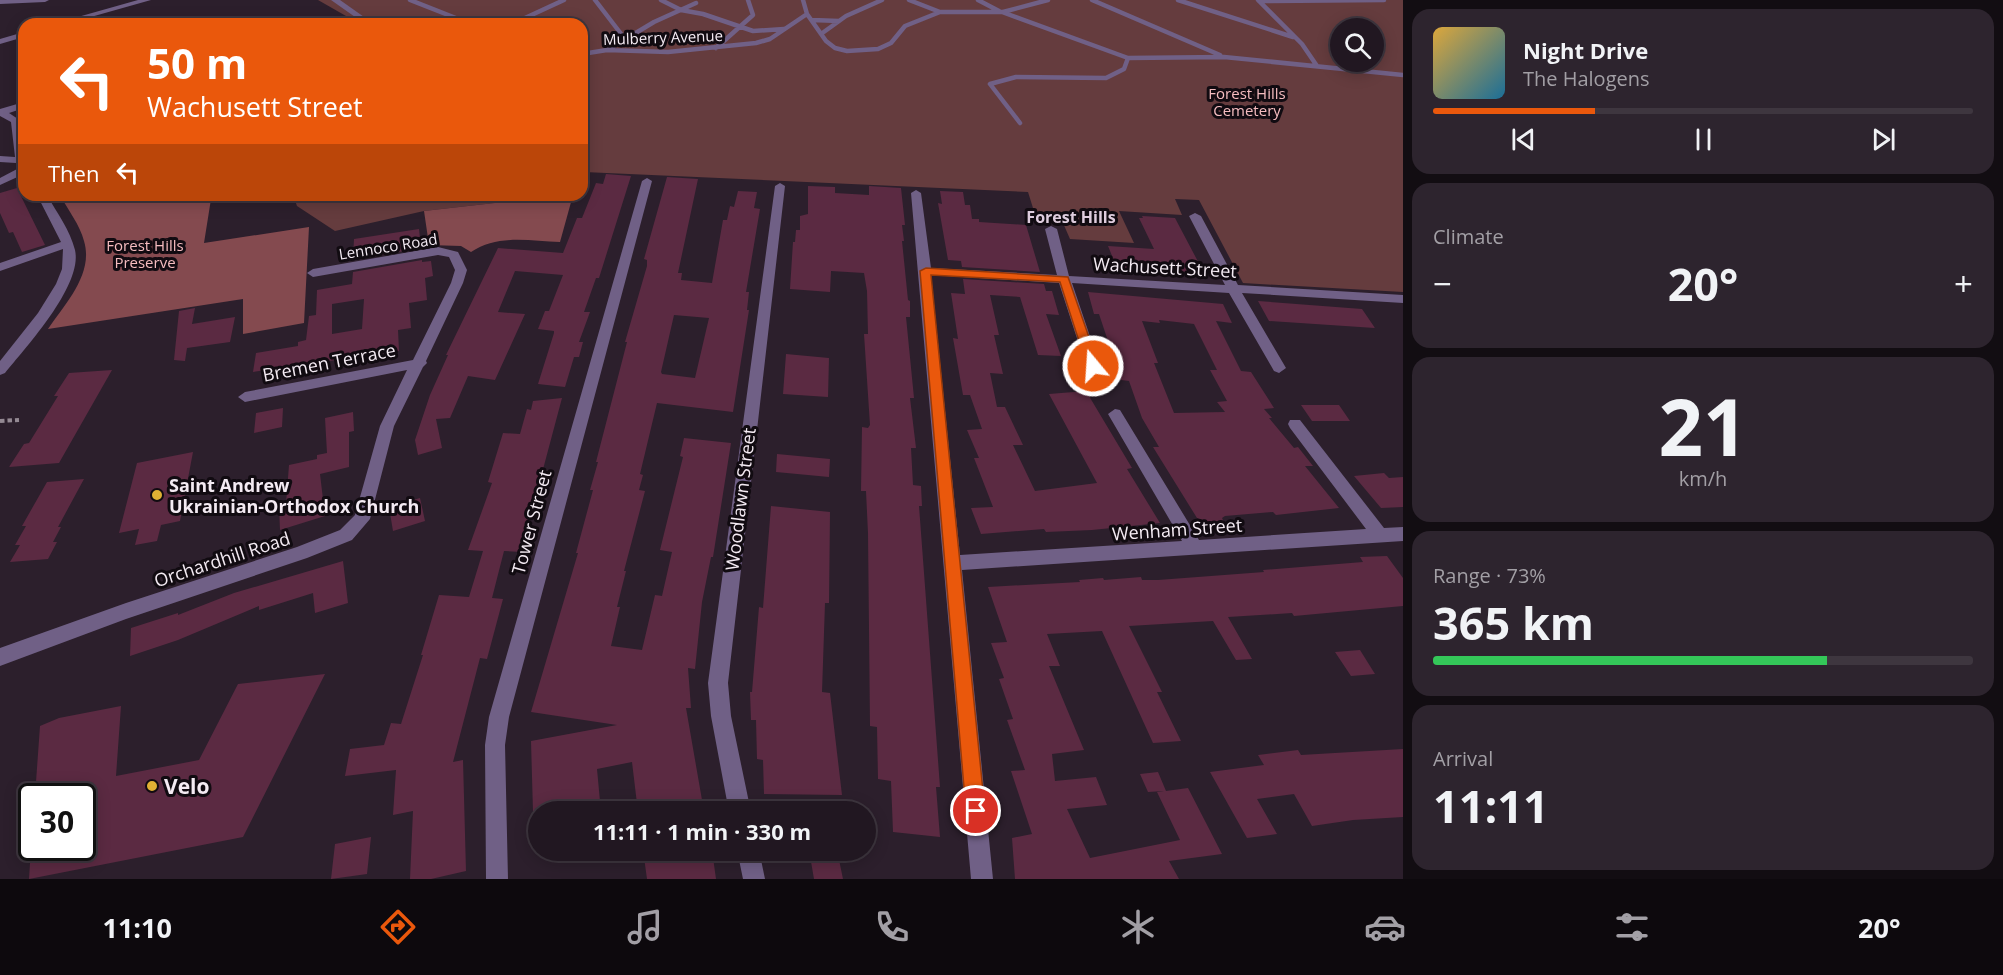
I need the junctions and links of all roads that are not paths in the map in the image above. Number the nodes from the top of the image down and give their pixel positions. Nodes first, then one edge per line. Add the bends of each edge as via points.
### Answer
1 (45, 0) edge
2 (147, 0) edge
3 (335, 0) edge
4 (410, 0) edge
5 (564, 0) edge
6 (596, 0) edge
7 (661, 0) edge
8 (748, 0) edge
9 (803, 0) edge
10 (882, 0) edge
11 (909, 0) edge
12 (978, 0) edge
13 (1048, 0) edge
14 (1092, 0) edge
15 (1178, 0) edge
16 (1258, 0) edge
17 (1384, 0) edge
18 (694, 1) edge
19 (0, 2) edge
20 (681, 10) junction
21 (940, 12) junction
22 (1002, 12) junction
23 (703, 14) junction
24 (807, 14) junction
25 (80, 18) edge
26 (361, 18) edge
27 (458, 18) edge
28 (525, 18) edge
29 (812, 20) junction
30 (840, 21) junction
31 (741, 28) junction
32 (785, 29) junction
33 (821, 34) junction
34 (18, 36) edge
35 (1293, 37) junction
36 (626, 39) junction
37 (0, 42) edge
38 (716, 48) junction
39 (607, 50) junction
40 (588, 53) edge
41 (1224, 57) junction
42 (1128, 58) junction
43 (1317, 66) junction
44 (1403, 75) edge
45 (18, 107) edge
46 (1, 112) edge
47 (1020, 123) dead end
48 (18, 134) edge
49 (0, 159) edge
50 (18, 164) edge
51 (18, 169) edge
52 (647, 181) dead end
53 (0, 182) edge
54 (780, 186) dead end
55 (916, 194) dead end
56 (45, 201) edge
57 (1195, 216) dead end
58 (1051, 229) dead end
59 (66, 244) junction
60 (460, 266) joint
61 (0, 267) edge
62 (926, 271) junction
63 (314, 273) dead end
64 (1065, 279) junction
65 (1234, 289) junction
66 (1403, 299) edge
67 (420, 363) junction
68 (1093, 366) dead end
69 (1280, 368) dead end
70 (0, 370) edge
71 (245, 397) dead end
72 (1115, 414) dead end
73 (1295, 424) dead end
74 (1403, 534) edge
75 (1380, 536) junction
76 (1194, 547) junction
77 (953, 563) junction
78 (0, 657) edge
79 (738, 801) edge
80 (750, 861) edge
81 (497, 879) edge
82 (754, 879) edge
83 (982, 879) edge

1 - 19 street
2 - 25 street
3 - 26 street
4 - 27 lane
5 - 28 lane
6 - 36 lane
7 - 20 lane
8 - 31 lane via 753,15
9 - 24 lane
10 - 30 lane
11 - 21 lane
12 - 22 lane
13 - 22 lane
14 - 41 lane
15 - 35 lane
16 - 17 lane
16 - 35 lane
18 - 20 lane
18 - 23 lane
20 - 23 lane
20 - 36 lane
21 - 22 lane
21 - 33 lane via 905,26 891,43 878,49 835,48
22 - 42 lane
23 - 31 lane
24 - 29 lane
24 - 32 lane, Mulberry Avenue
29 - 30 lane
29 - 33 lane
30 - 33 lane
31 - 32 lane
31 - 38 lane
32 - 38 lane, Mulberry Avenue via 763,41
34 - 37 street
35 - 43 lane
36 - 39 lane
38 - 39 lane, Mulberry Avenue via 668,52
39 - 40 lane, Mulberry Avenue
41 - 42 lane
41 - 43 lane
42 - 47 lane via 1124,69 1106,78 1016,77 990,84
43 - 44 lane
45 - 46 street
46 - 48 street via 16,121
49 - 50 street
51 - 53 street
52 - 81 street, Tower Street via 497,724
54 - 79 street, Woodlawn Street via 718,682
55 - 62 street
56 - 59 street
57 - 65 street
58 - 64 street
59 - 61 street
59 - 70 street via 70,266 65,280
60 - 63 street, Lennoco Road via 454,255 438,251
60 - 67 street, Orchardhill Road via 458,283
62 - 64 street, Wachusett Street
62 - 77 street
64 - 65 street, Wachusett Street
64 - 68 street
65 - 66 street, Wachusett Street
65 - 69 street
67 - 71 street, Bremen Terrace
67 - 78 street, Orchardhill Road via 387,426 362,519 346,535
72 - 76 street
73 - 75 street
74 - 75 street, Wenham Street
75 - 76 street, Wenham Street
76 - 77 street, Wenham Street
77 - 83 street
80 - 82 street

